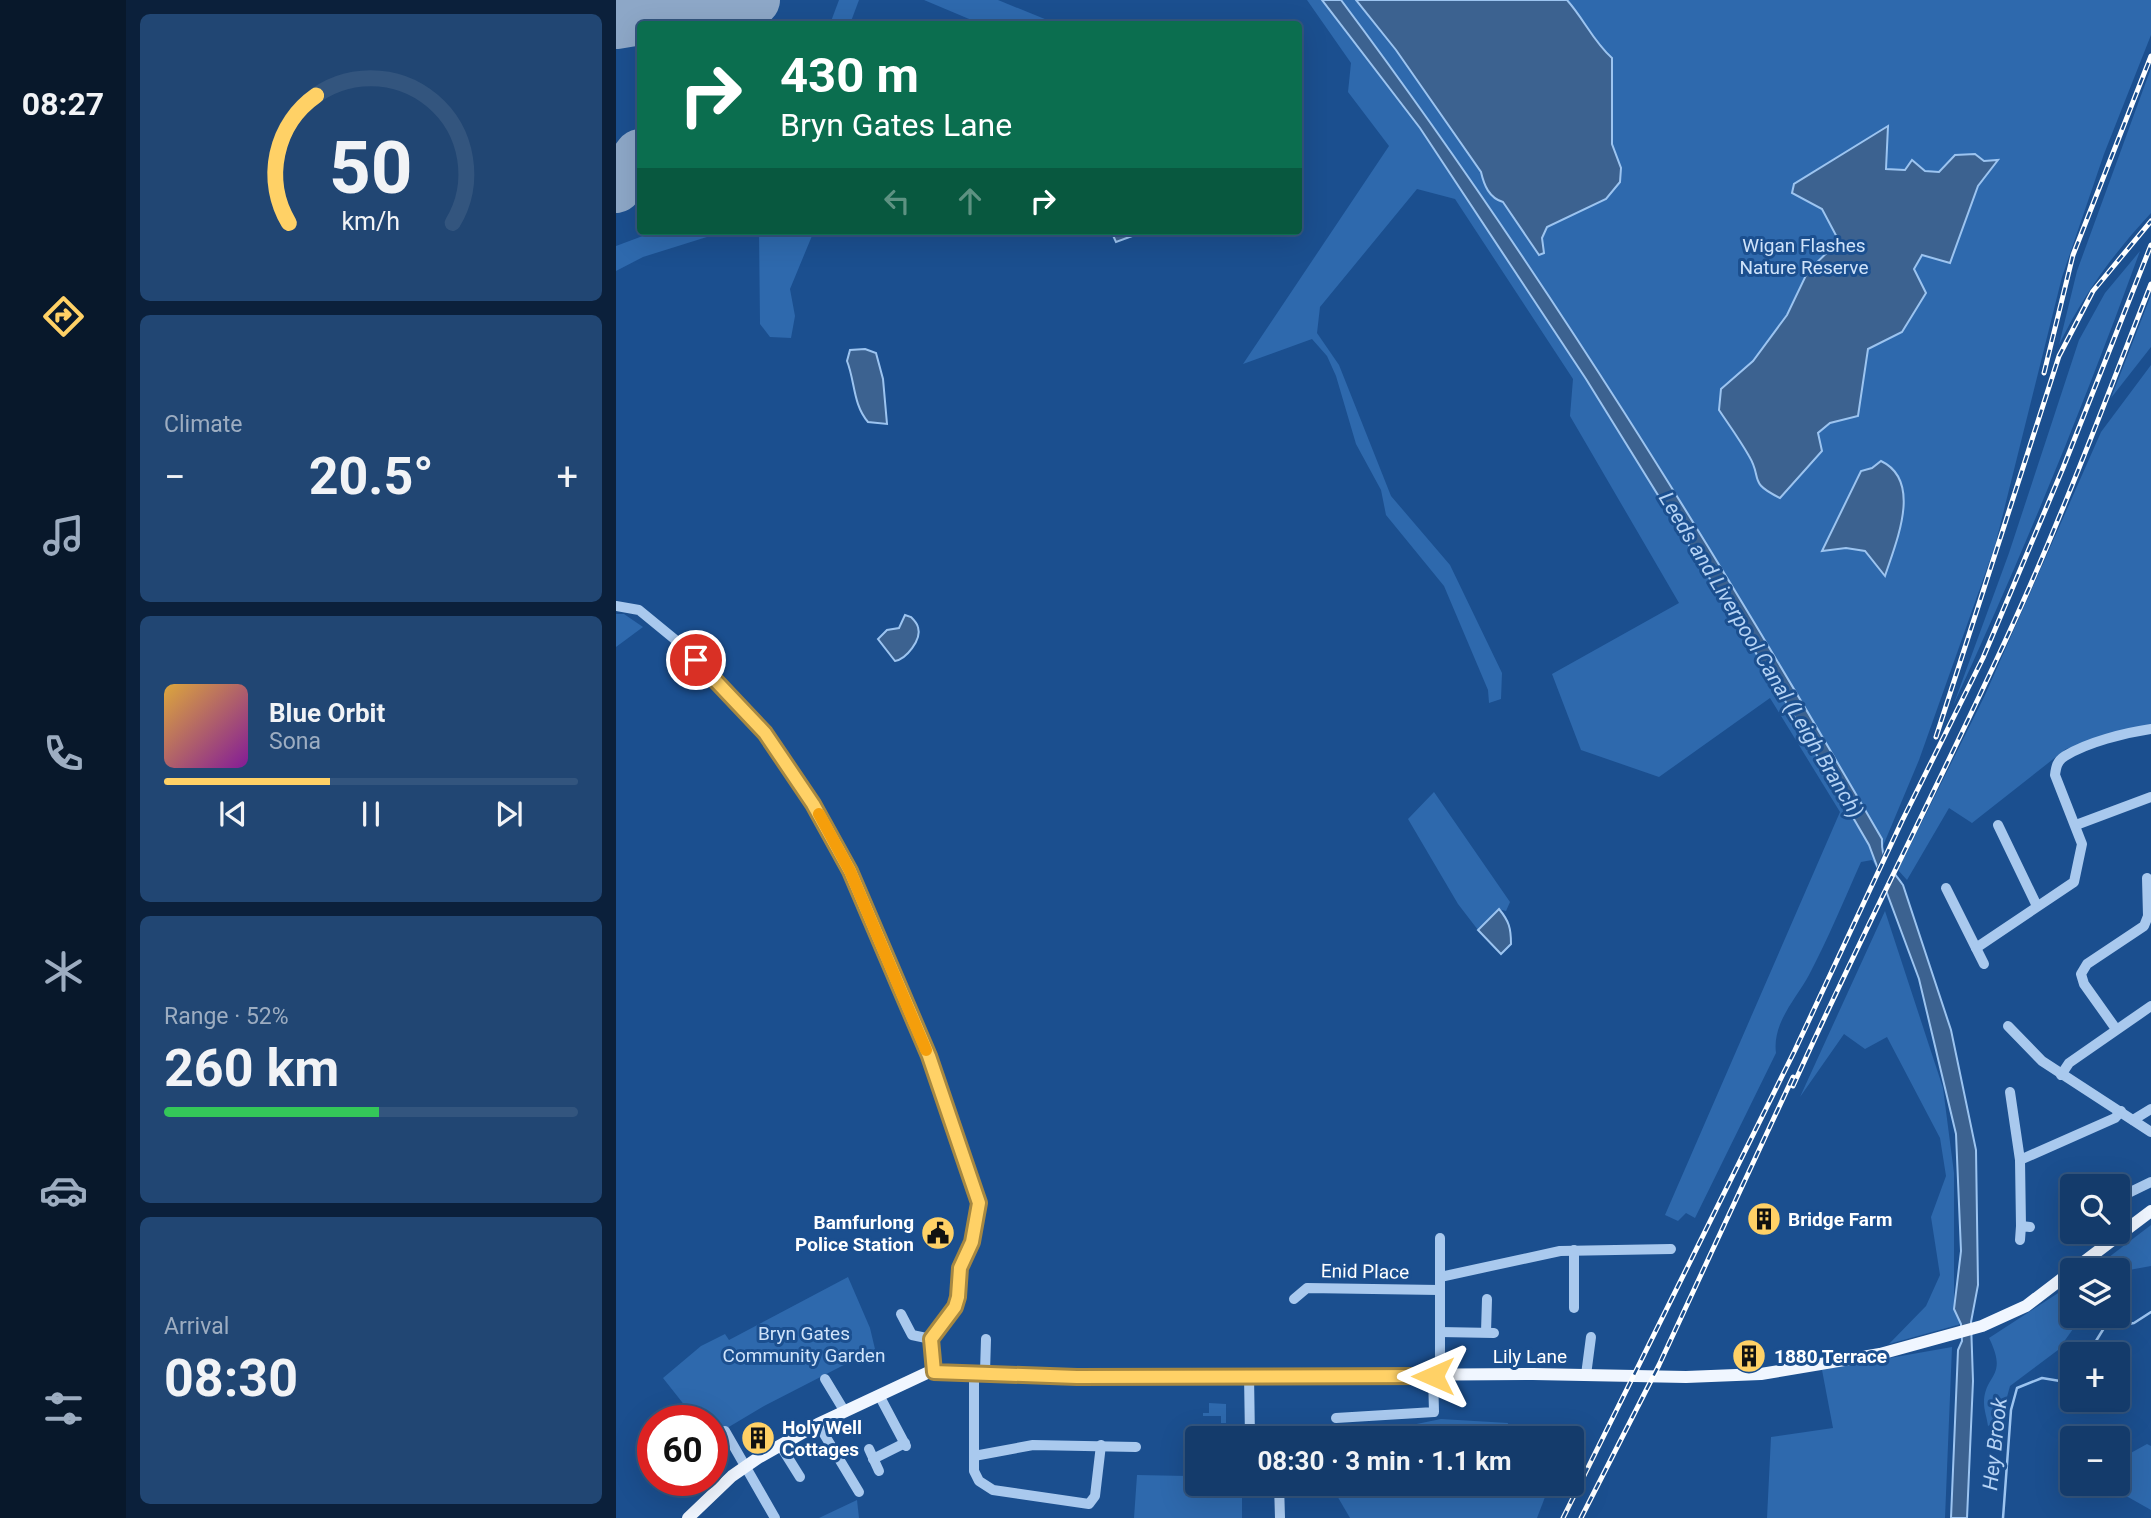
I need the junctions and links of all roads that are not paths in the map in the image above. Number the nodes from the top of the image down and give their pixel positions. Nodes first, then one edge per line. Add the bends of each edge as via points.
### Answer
1 (616, 606) edge
2 (2151, 729) edge
3 (2151, 797) edge
4 (1998, 825) dead end
5 (2076, 825) junction
6 (2147, 878) dead end
7 (1947, 888) dead end
8 (2036, 906) junction
9 (1976, 948) junction
10 (1984, 964) dead end
11 (2151, 1006) edge
12 (2008, 1026) dead end
13 (2116, 1029) junction
14 (2061, 1075) junction
15 (2010, 1092) dead end
16 (2151, 1109) edge
17 (2121, 1111) junction
18 (2133, 1119) junction
19 (2151, 1132) edge
20 (2021, 1160) junction
21 (2151, 1182) edge
22 (2130, 1192) edge
23 (2151, 1211) edge
24 (1440, 1238) dead end
25 (2020, 1240) dead end
26 (1574, 1251) junction
27 (1664, 1251) dead end
28 (2090, 1258) edge
29 (1440, 1277) junction
30 (2060, 1281) edge
31 (1439, 1290) junction
32 (1294, 1299) dead end
33 (1487, 1299) dead end
34 (1574, 1308) dead end
35 (901, 1314) dead end
36 (1440, 1332) junction
37 (1591, 1338) dead end
38 (931, 1339) junction
39 (986, 1339) dead end
40 (929, 1372) junction
41 (979, 1372) junction
42 (1249, 1375) junction
43 (1436, 1375) junction
44 (1587, 1375) junction
45 (825, 1379) dead end
46 (879, 1395) junction
47 (845, 1412) junction
48 (1336, 1418) dead end
49 (818, 1424) junction
50 (1250, 1426) edge
51 (728, 1437) edge
52 (780, 1445) junction
53 (1101, 1445) junction
54 (1136, 1447) dead end
55 (974, 1455) junction
56 (744, 1466) junction
57 (879, 1471) dead end
58 (800, 1477) dead end
59 (859, 1492) dead end
60 (1279, 1496) edge
61 (688, 1518) edge
62 (775, 1518) edge
63 (1280, 1518) edge

1 - 38 street via 639,610 678,642 765,733 813,804 850,871 929,1056 979,1203 972,1242 960,1268 955,1307
2 - 5 street via 2102,742 2057,764 2054,775
3 - 5 street
4 - 8 street
5 - 8 street via 2082,844 2074,882
6 - 13 street via 2144,926 2087,964 2081,974
7 - 9 street
8 - 9 street
9 - 10 street
11 - 13 street
12 - 14 street
13 - 14 street via 2069,1063
14 - 17 street
15 - 20 street
16 - 18 street
17 - 18 street
17 - 20 street via 2115,1118
18 - 19 street
20 - 25 street via 2025,1226
21 - 22 street
23 - 28 main road, Lily Lane
24 - 29 street
26 - 27 street
26 - 29 street
26 - 34 street
29 - 31 street
30 - 44 main road, Lily Lane via 2026,1306 1982,1326 1880,1354 1732,1376
31 - 32 street, Enid Place via 1307,1288
31 - 36 street
33 - 36 street via 1490,1333
35 - 38 street via 912,1335
36 - 43 street
37 - 44 street
38 - 40 street
39 - 41 street
40 - 41 main road, Lily Lane
40 - 46 main road
41 - 42 main road, Lily Lane via 1077,1377
41 - 55 street
42 - 43 main road, Lily Lane
42 - 50 street
43 - 44 main road, Lily Lane
43 - 48 street via 1434,1412
45 - 47 street
46 - 47 main road
46 - 57 street via 906,1445 871,1454
47 - 49 main road
49 - 52 main road
49 - 59 street
51 - 56 street
52 - 56 main road
52 - 58 street
53 - 54 street
53 - 55 street via 1033,1445
53 - 55 street via 1095,1496 1089,1504 993,1490 979,1481
56 - 61 main road
56 - 62 street
60 - 63 street

